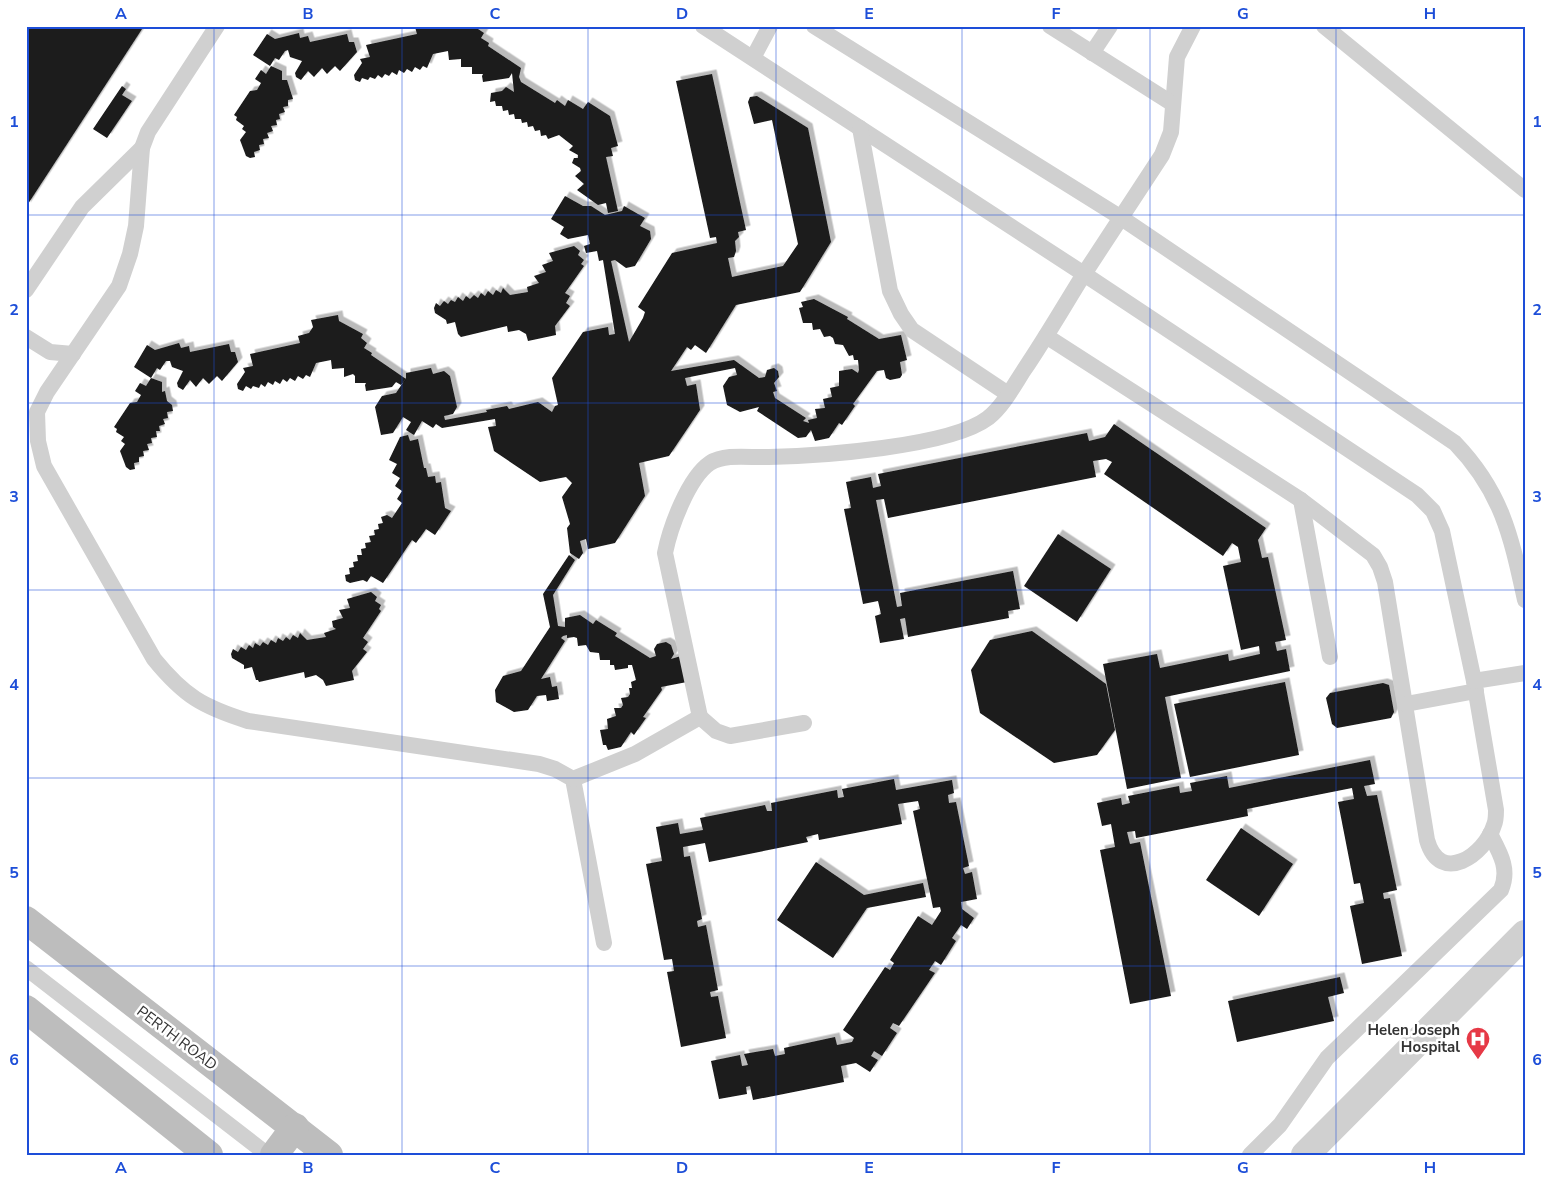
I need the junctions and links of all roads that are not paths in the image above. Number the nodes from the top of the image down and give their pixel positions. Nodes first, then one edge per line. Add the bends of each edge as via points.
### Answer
1 (217, 26) edge
2 (703, 26) edge
3 (770, 26) edge
4 (814, 26) edge
5 (1050, 26) edge
6 (1110, 26) edge
7 (1193, 26) edge
8 (1324, 26) edge
9 (1092, 53) junction
10 (753, 58) junction
11 (1173, 104) junction
12 (860, 128) junction
13 (142, 148) junction
14 (1525, 190) edge
15 (1120, 217) junction
16 (1084, 274) junction
17 (26, 290) edge
18 (1046, 336) junction
19 (26, 337) edge
20 (72, 354) junction
21 (1008, 394) junction
22 (1301, 500) junction
23 (1525, 600) edge
24 (1330, 658) dead end
25 (1525, 673) edge
26 (1475, 686) junction
27 (1406, 704) junction
28 (700, 717) junction
29 (804, 722) dead end
30 (573, 779) junction
31 (1490, 834) junction
32 (26, 920) edge
33 (1525, 934) edge
34 (604, 943) dead end
35 (26, 968) edge
36 (26, 1008) edge
37 (295, 1127) junction
38 (209, 1155) edge
39 (268, 1155) edge
40 (274, 1155) edge
41 (329, 1155) edge
42 (1250, 1155) edge
43 (1305, 1155) edge

1 - 13 lane via 148,132
2 - 10 lane
3 - 10 lane
4 - 15 lane
5 - 9 lane
6 - 9 lane
7 - 11 lane via 1177,57
8 - 14 lane
9 - 11 lane
10 - 12 lane
11 - 15 lane via 1171,132 1162,155
12 - 16 lane
12 - 21 lane via 890,291 901,314 912,330
13 - 17 lane via 82,207
13 - 20 lane via 136,226 130,254 119,286
15 - 16 lane
15 - 23 lane via 1455,443 1484,476 1498,502 1512,541
16 - 18 lane
16 - 26 lane via 1417,496 1433,511 1446,548
18 - 21 lane
18 - 22 lane
19 - 20 lane via 50,352
20 - 30 lane via 46,392 37,412 38,441 44,466 154,659 170,679 194,700 218,712 248,720 539,764
21 - 28 lane via 987,418 975,425 904,446 771,458 725,458 711,462 700,471 690,487 665,553
22 - 24 lane
22 - 27 lane via 1373,555 1380,567
25 - 26 lane
26 - 27 lane
26 - 31 lane via 1496,810
27 - 31 lane via 1427,840 1435,859 1443,863 1460,862 1479,848
28 - 29 lane via 730,736
28 - 30 lane via 636,754
30 - 34 lane
31 - 42 lane via 1505,867 1506,879 1501,890 1327,1058 1280,1125
32 - 37 main road, PERTH ROAD
33 - 43 street
35 - 39 lane
36 - 38 main road
37 - 40 main road
37 - 41 main road, PERTH ROAD

